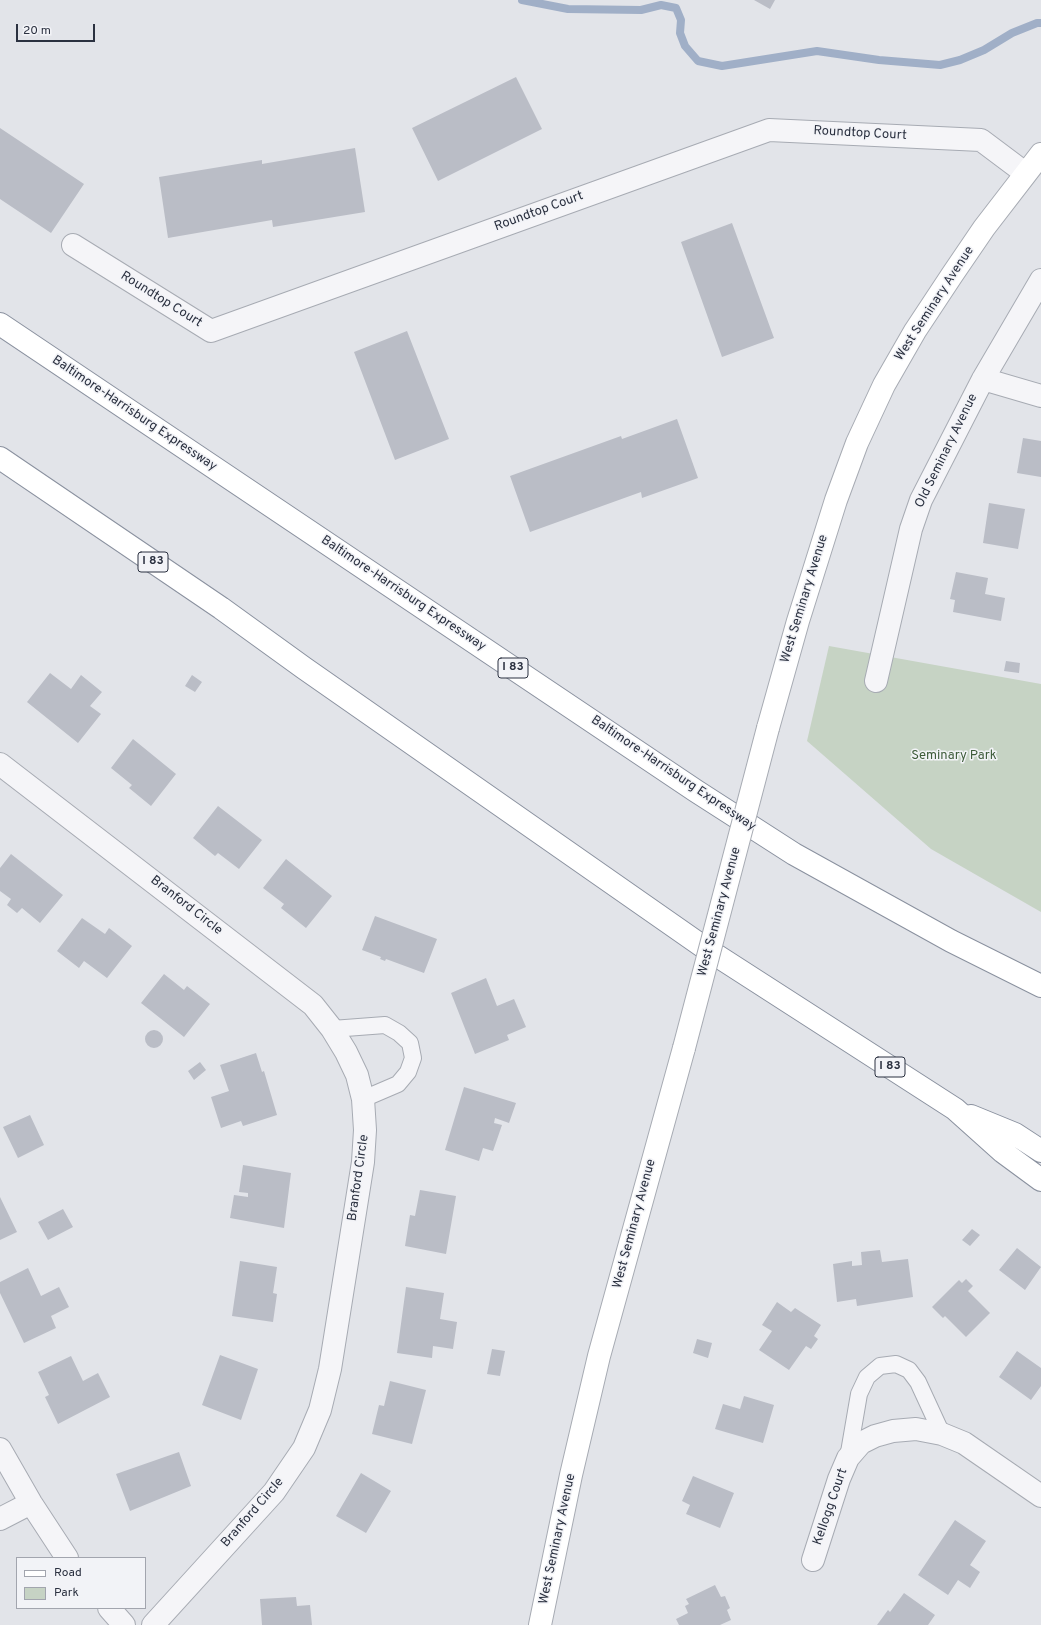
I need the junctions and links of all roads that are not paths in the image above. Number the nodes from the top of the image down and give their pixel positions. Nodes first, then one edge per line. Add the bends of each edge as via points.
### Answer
1 (1041, 154) edge
2 (1025, 173) junction
3 (73, 245) dead end
4 (1041, 280) edge
5 (0, 324) edge
6 (983, 379) junction
7 (1041, 396) edge
8 (0, 458) edge
9 (876, 681) dead end
10 (0, 764) edge
11 (1041, 986) edge
12 (332, 1029) junction
13 (363, 1099) junction
14 (955, 1110) junction
15 (1041, 1151) edge
16 (1041, 1180) edge
17 (942, 1434) junction
18 (0, 1449) edge
19 (848, 1458) junction
20 (1041, 1496) edge
21 (31, 1503) junction
22 (0, 1519) edge
23 (66, 1557) edge
24 (813, 1560) dead end
25 (109, 1609) edge
26 (124, 1625) edge
27 (152, 1625) edge
28 (540, 1625) edge

1 - 2 main road, West Seminary Avenue
2 - 3 street, Roundtop Court via 981,140 769,130 211,331
2 - 28 main road, West Seminary Avenue, bridge via 984,228 915,331 884,385 857,443 818,556 768,728 684,1048 599,1356
4 - 6 street, Old Seminary Avenue
5 - 11 main road, Baltimore-Harrisburg Expressway / I 83 via 794,854 951,941
6 - 7 street
6 - 9 street, Old Seminary Avenue via 920,500
8 - 14 main road, I 83 via 221,608 705,948
10 - 12 street, Branford Circle via 288,985 312,1005
12 - 13 street, Branford Circle via 357,1075
12 - 13 lane via 385,1024 410,1043 412,1058 408,1072 398,1084
13 - 27 street, Branford Circle via 366,1130 363,1162 330,1369 320,1410 304,1448 274,1492
14 - 15 main road via 1015,1134
14 - 16 main road, I 83 via 1003,1152
17 - 19 street, Kellogg Court via 916,1429 893,1431 861,1443
17 - 19 lane via 918,1382 909,1370 896,1364 880,1366 867,1377 860,1394
17 - 20 street, Kellogg Court via 964,1443
18 - 21 street
19 - 24 street, Kellogg Court
21 - 22 street
21 - 23 street
25 - 26 street

